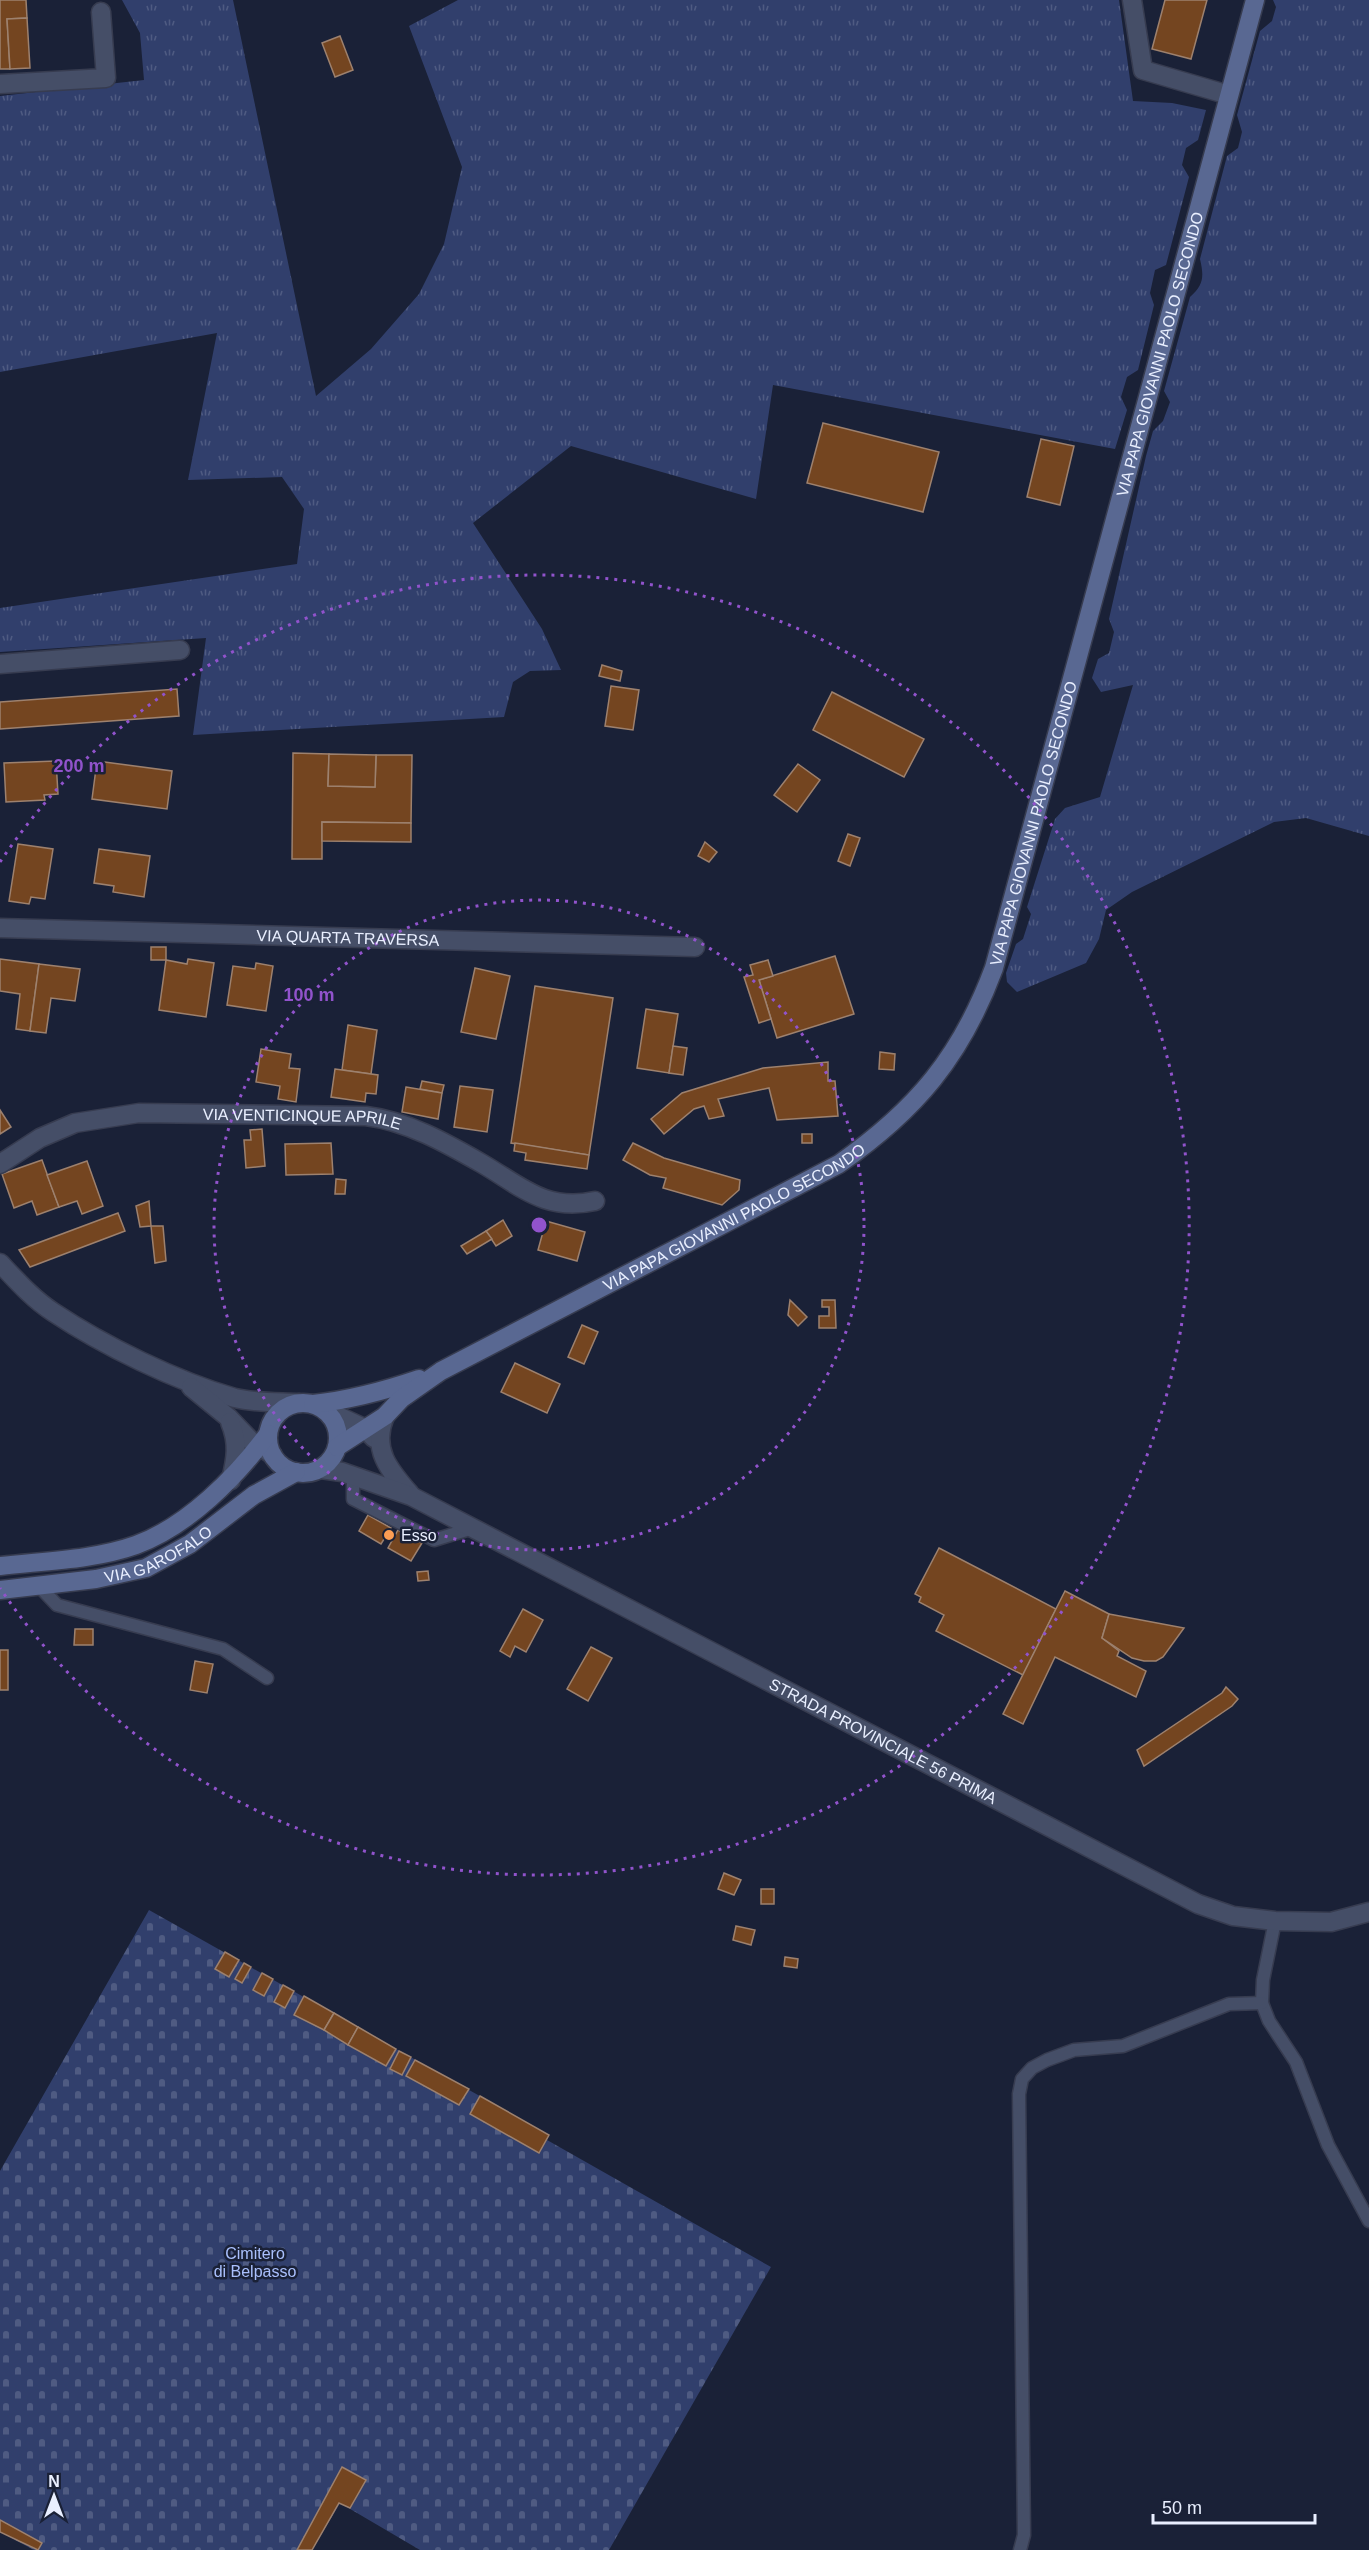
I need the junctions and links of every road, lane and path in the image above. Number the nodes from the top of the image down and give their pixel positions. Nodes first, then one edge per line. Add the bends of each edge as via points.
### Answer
1 (1132, 0) edge
2 (1255, 0) edge
3 (100, 12) dead end
4 (0, 84) edge
5 (1229, 95) junction
6 (180, 650) dead end
7 (0, 664) edge
8 (0, 928) edge
9 (694, 947) dead end
10 (0, 1164) edge
11 (595, 1201) dead end
12 (0, 1263) edge
13 (441, 1371) junction
14 (180, 1378) junction
15 (312, 1406) junction
16 (385, 1416) junction
17 (229, 1418) junction
18 (364, 1428) junction
19 (379, 1444) junction
20 (267, 1446) junction
21 (337, 1448) junction
22 (321, 1469) junction
23 (296, 1472) junction
24 (354, 1476) junction
25 (231, 1480) junction
26 (411, 1496) junction
27 (473, 1528) junction
28 (0, 1566) edge
29 (39, 1586) junction
30 (0, 1590) edge
31 (267, 1678) dead end
32 (1369, 1912) edge
33 (1275, 1921) junction
34 (1262, 2003) junction
35 (1369, 2221) edge
36 (1020, 2550) edge

1 - 5 street via 1143,70
2 - 5 main road, VIA PAPA GIOVANNI PAOLO SECONDO
3 - 4 street via 106,78
5 - 13 main road, VIA PAPA GIOVANNI PAOLO SECONDO via 994,968 961,1040 912,1104 878,1137 839,1164
6 - 7 street
8 - 9 street, VIA QUARTA TRAVERSA
10 - 11 street, VIA VENTICINQUE APRILE via 40,1138 75,1123 139,1113 366,1116 417,1130 545,1201 578,1205
12 - 14 street via 52,1312
13 - 15 main road via 384,1391
13 - 16 main road via 401,1399
14 - 15 street via 236,1398
14 - 17 street
15 - 18 street
15 - 20 main road via 288,1406 278,1413 271,1423
15 - 21 main road via 334,1421 339,1434
16 - 18 main road
16 - 19 street
17 - 20 street
17 - 25 street via 237,1455
18 - 19 street
18 - 21 main road
19 - 26 street via 394,1477
20 - 23 main road via 283,1467
20 - 25 main road, VIA GAROFALO
21 - 22 main road
22 - 23 main road
22 - 24 street, STRADA PROVINCIALE 56 PRIMA
23 - 29 main road, VIA GAROFALO via 254,1495 190,1545 146,1568
24 - 26 street, STRADA PROVINCIALE 56 PRIMA
24 - 27 lane via 354,1499 434,1540
25 - 28 main road, VIA GAROFALO via 172,1527 137,1545 93,1555
26 - 27 street, STRADA PROVINCIALE 56 PRIMA
27 - 33 street, STRADA PROVINCIALE 56 PRIMA via 1160,1886 1233,1916
29 - 30 main road, VIA GAROFALO
29 - 31 lane via 57,1605 224,1649
32 - 33 street, STRADA PROVINCIALE 56 PRIMA via 1331,1922
33 - 34 lane
34 - 35 lane via 1296,2062 1328,2145
34 - 36 lane via 1229,2004 1123,2046 1074,2050 1032,2068 1022,2079 1019,2094 1024,2535

